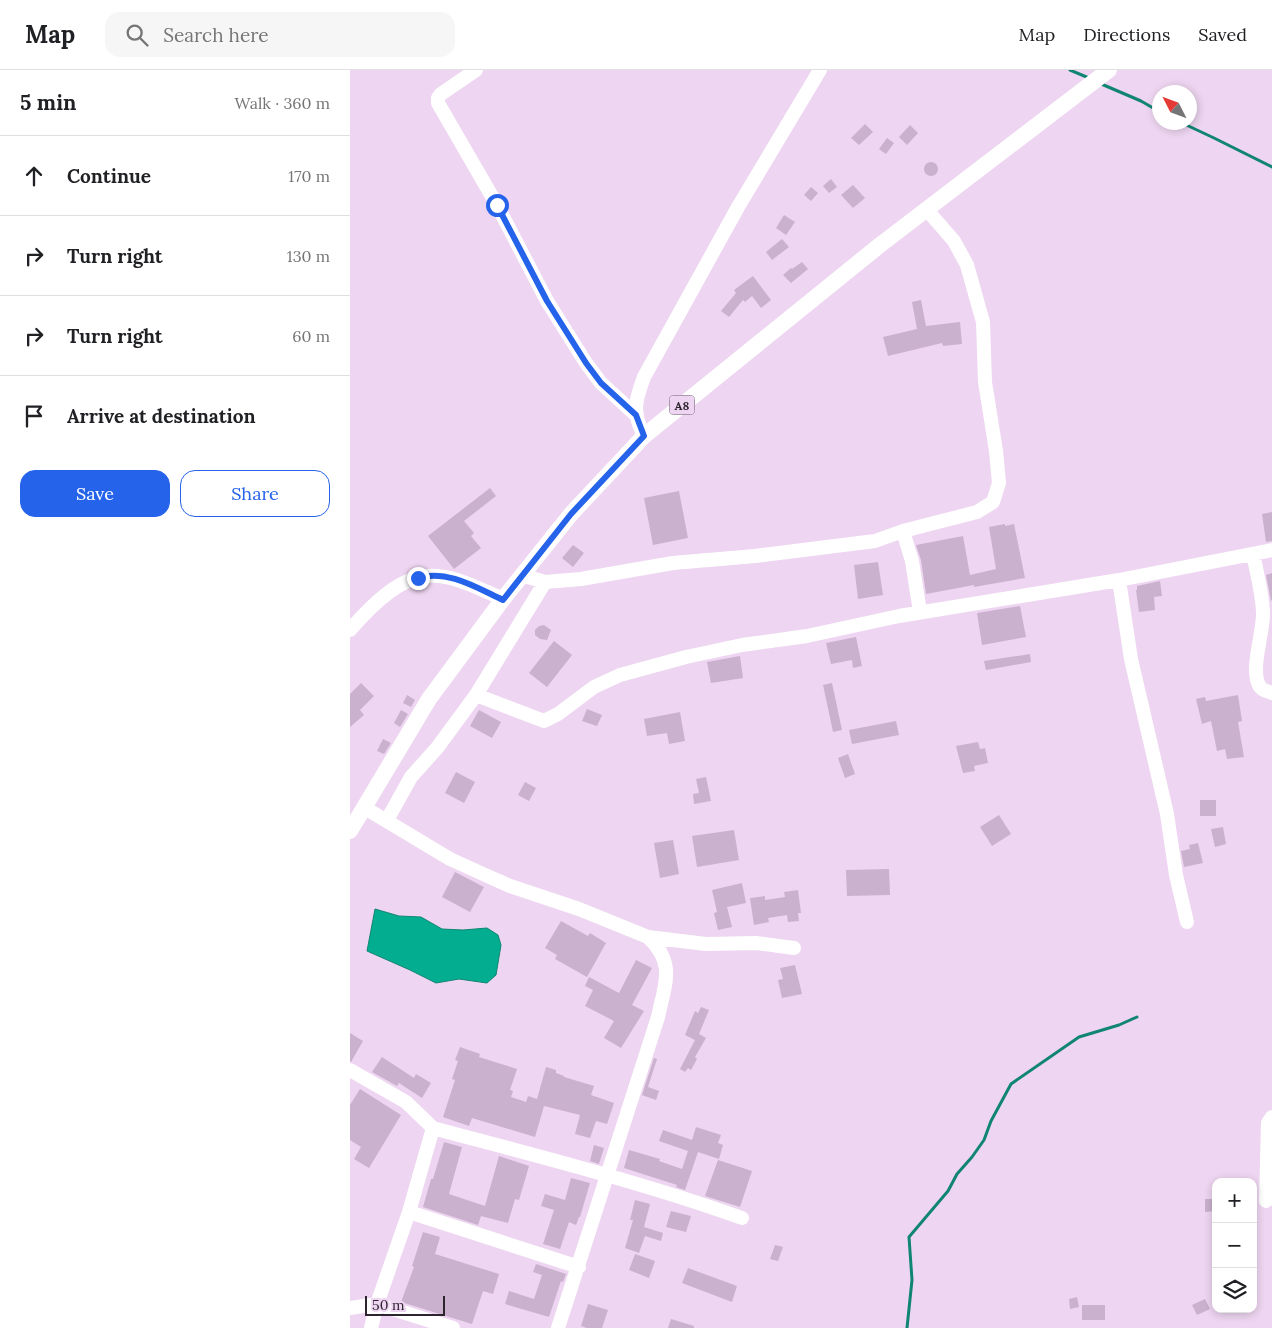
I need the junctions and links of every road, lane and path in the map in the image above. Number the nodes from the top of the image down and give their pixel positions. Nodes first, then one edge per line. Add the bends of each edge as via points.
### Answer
1 (476, 70) edge
2 (820, 70) edge
3 (1109, 70) edge
4 (926, 210) junction
5 (636, 415) junction
6 (644, 436) junction
7 (903, 531) junction
8 (1272, 550) edge
9 (1253, 554) junction
10 (521, 575) junction
11 (1119, 580) junction
12 (546, 582) junction
13 (503, 600) junction
14 (920, 612) junction
15 (350, 630) edge
16 (1272, 693) edge
17 (476, 695) junction
18 (365, 808) junction
19 (387, 820) junction
20 (350, 831) edge
21 (1187, 922) dead end
22 (648, 937) junction
23 (794, 948) dead end
24 (352, 1076) edge
25 (1272, 1116) edge
26 (433, 1128) junction
27 (607, 1175) junction
28 (1266, 1202) dead end
29 (409, 1212) junction
30 (742, 1218) dead end
31 (579, 1267) junction
32 (377, 1304) junction
33 (350, 1308) edge
34 (371, 1328) edge
35 (453, 1328) edge
36 (558, 1328) edge

1 - 5 street via 441,94 438,103 547,301 586,363 601,383
2 - 5 street via 738,207 644,377 637,397
3 - 4 main road, A8
4 - 6 main road, A8
4 - 7 street via 954,241 967,265 983,322 985,382 999,483 993,502 977,512
5 - 6 street
6 - 10 main road, A8 via 571,514
7 - 12 street via 876,541
7 - 14 street via 912,561
8 - 9 street
9 - 11 street
9 - 16 street via 1264,614 1256,660 1258,683
10 - 12 street
10 - 13 main road, A8
11 - 14 street
11 - 21 street via 1132,659 1167,814
12 - 17 street
13 - 15 street via 466,583 426,576 409,581 378,599
13 - 18 main road, A8 via 429,699
14 - 17 street via 807,636 742,645 620,675 594,687 544,721
17 - 19 street via 411,777
18 - 19 street
18 - 20 main road, A8
19 - 22 street via 450,859 483,874
22 - 23 street via 706,944 756,943
22 - 27 street via 663,954 666,976 658,1017
24 - 26 street via 406,1102
25 - 28 street via 1268,1123
26 - 27 street
26 - 29 street
27 - 30 street
27 - 31 street
29 - 31 street
29 - 32 street
31 - 36 street
32 - 33 street
32 - 34 street
32 - 35 street

